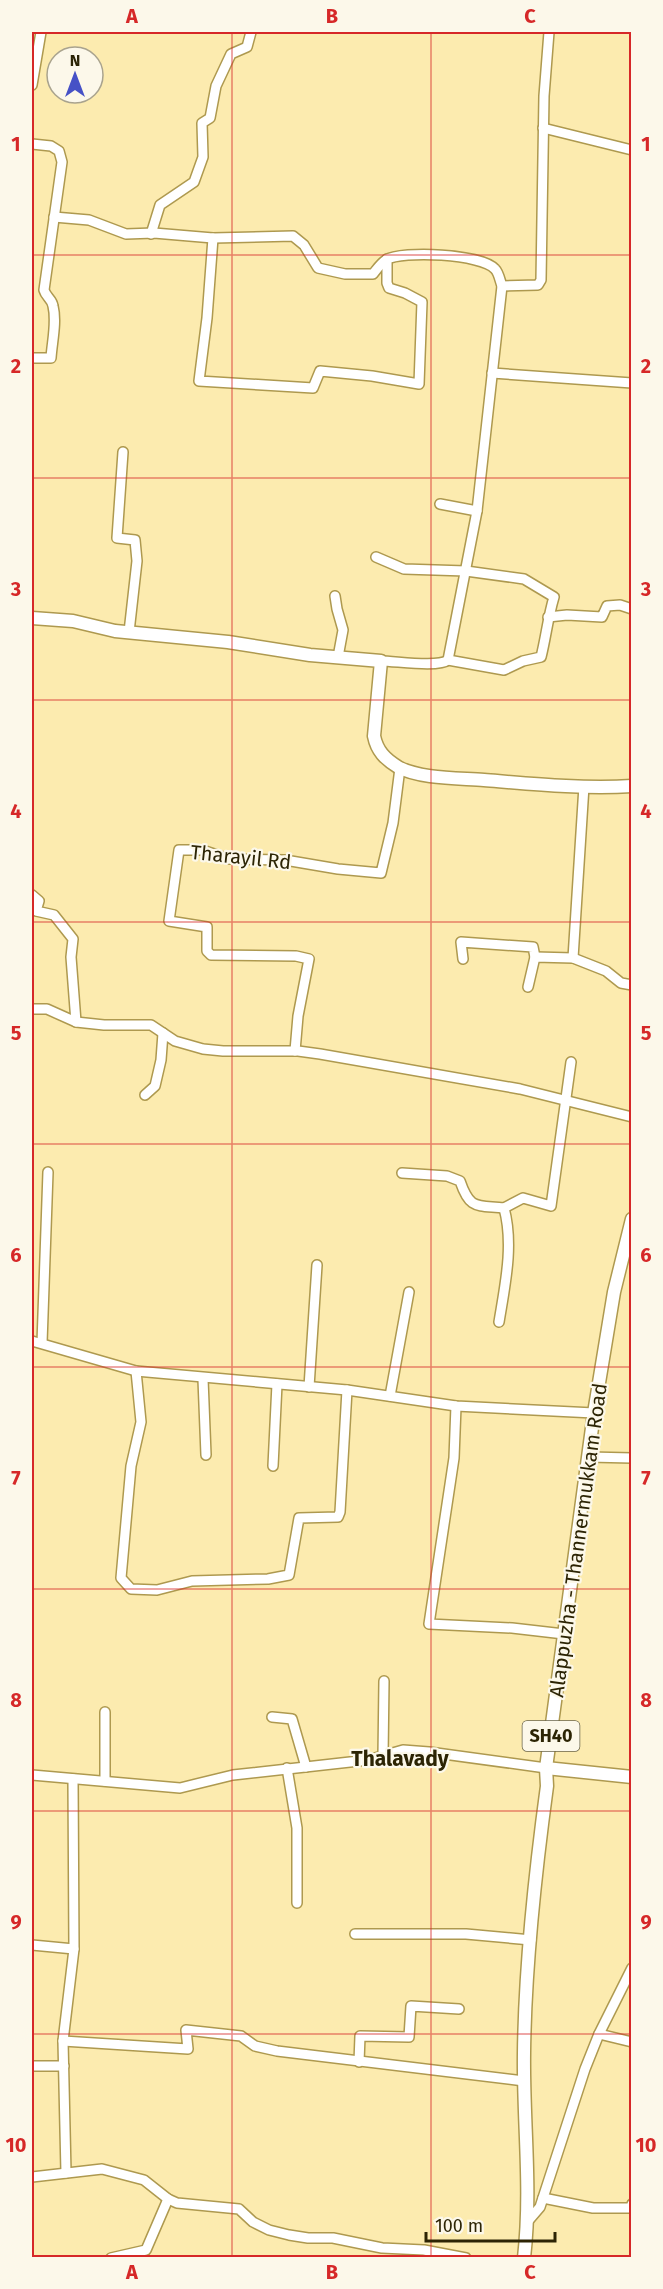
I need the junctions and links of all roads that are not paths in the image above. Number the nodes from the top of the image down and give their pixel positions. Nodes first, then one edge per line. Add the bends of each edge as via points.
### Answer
1 (41, 32) edge
2 (250, 32) edge
3 (549, 32) edge
4 (32, 85) edge
5 (543, 128) junction
6 (32, 144) edge
7 (632, 150) edge
8 (54, 217) junction
9 (151, 234) junction
10 (213, 238) junction
11 (387, 259) junction
12 (502, 286) junction
13 (32, 358) edge
14 (492, 373) junction
15 (632, 383) edge
16 (123, 452) dead end
17 (440, 504) dead end
18 (477, 511) junction
19 (376, 557) dead end
20 (466, 571) junction
21 (335, 596) dead end
22 (632, 609) edge
23 (548, 617) junction
24 (32, 618) edge
25 (129, 633) junction
26 (338, 657) junction
27 (448, 660) junction
28 (381, 661) junction
29 (400, 768) junction
30 (584, 786) junction
31 (632, 786) edge
32 (32, 895) edge
33 (535, 957) junction
34 (573, 958) junction
35 (463, 959) dead end
36 (632, 985) edge
37 (528, 987) dead end
38 (32, 1009) edge
39 (76, 1022) junction
40 (163, 1033) junction
41 (295, 1051) junction
42 (571, 1062) dead end
43 (144, 1095) dead end
44 (567, 1102) junction
45 (632, 1117) edge
46 (48, 1172) dead end
47 (402, 1173) dead end
48 (504, 1208) junction
49 (632, 1219) edge
50 (317, 1265) dead end
51 (409, 1292) dead end
52 (499, 1322) dead end
53 (32, 1341) edge
54 (42, 1343) junction
55 (136, 1371) junction
56 (203, 1378) junction
57 (277, 1384) junction
58 (309, 1387) junction
59 (347, 1390) junction
60 (390, 1396) junction
61 (456, 1406) junction
62 (594, 1413) junction
63 (206, 1455) dead end
64 (589, 1457) junction
65 (632, 1458) edge
66 (273, 1466) dead end
67 (564, 1634) junction
68 (384, 1681) dead end
69 (105, 1712) dead end
70 (272, 1717) dead end
71 (383, 1756) junction
72 (306, 1767) junction
73 (287, 1768) junction
74 (546, 1768) junction
75 (32, 1775) edge
76 (632, 1777) edge
77 (73, 1779) junction
78 (105, 1781) junction
79 (297, 1903) dead end
80 (355, 1934) dead end
81 (531, 1940) junction
82 (32, 1945) edge
83 (74, 1949) junction
84 (632, 1968) edge
85 (459, 2009) dead end
86 (599, 2034) junction
87 (63, 2042) junction
88 (632, 2042) edge
89 (359, 2062) junction
90 (32, 2066) edge
91 (64, 2066) junction
92 (524, 2081) junction
93 (66, 2173) junction
94 (32, 2177) edge
95 (543, 2198) junction
96 (168, 2199) junction
97 (632, 2204) edge
98 (528, 2221) junction
99 (111, 2258) edge
100 (466, 2258) edge
101 (524, 2258) edge

1 - 4 street
2 - 9 street via 247,46 231,54 216,86 210,118 202,123 203,157 194,182 160,204
3 - 5 street
5 - 7 street
5 - 12 street via 541,280 538,285
6 - 8 street via 59,150 62,162
8 - 9 street via 89,220 126,234
8 - 13 street via 44,290 52,302 54,317 51,358
9 - 10 street
10 - 11 street via 293,236 304,245 318,268 345,274 373,274
10 - 11 street via 199,381 313,388 320,371 420,384 422,303 389,288
11 - 12 street via 454,255 489,265
12 - 14 street
14 - 15 street
14 - 18 street
16 - 25 street via 117,538 135,540 137,561
17 - 18 street
18 - 20 street
19 - 20 street via 404,569
20 - 23 street via 524,579 554,597
20 - 27 street
21 - 26 street via 343,630
22 - 23 street via 607,606 602,617
23 - 27 street via 541,657 504,670
24 - 25 main road via 73,621
25 - 26 main road
26 - 28 main road
27 - 28 street via 427,664
28 - 29 main road via 374,736 382,755
29 - 30 main road via 428,775
29 - 41 street, Tharayil Rd via 381,873 285,861 229,859 202,850 179,850 169,921 207,927 207,951 212,955 309,959
30 - 31 main road
30 - 34 street
32 - 39 street via 39,901 36,911 54,915 73,939
33 - 34 street
33 - 35 street via 533,947 461,942
33 - 37 street
34 - 36 street
38 - 39 street via 47,1009
39 - 40 street via 151,1025
40 - 41 street via 203,1049
40 - 43 street via 155,1086
41 - 44 street via 520,1089
42 - 44 street
44 - 45 street
44 - 48 street via 551,1206 523,1198
46 - 54 street
47 - 48 street via 460,1181 466,1198 474,1204
48 - 52 street via 509,1227
49 - 62 main road, Alappuzha - Thannermukkam Road / SH40 via 614,1292
50 - 58 street
51 - 60 street
53 - 54 street
54 - 55 street
55 - 56 street
55 - 59 street via 141,1422 130,1466 121,1578 131,1589 158,1590 192,1581 289,1575 299,1518 338,1517 340,1512
56 - 57 street
56 - 63 street
57 - 58 street
57 - 66 street
58 - 59 street
59 - 60 street
60 - 61 street
61 - 62 street
61 - 67 street via 454,1458 429,1624
62 - 64 main road, Alappuzha - Thannermukkam Road / SH40
64 - 65 street
64 - 67 main road, Alappuzha - Thannermukkam Road / SH40
67 - 74 main road, Alappuzha - Thannermukkam Road / SH40
68 - 71 street
69 - 78 street
70 - 72 street via 291,1719
71 - 72 street
71 - 74 street via 403,1750
72 - 73 street
73 - 78 street via 233,1775 180,1788
73 - 79 street via 297,1828
74 - 76 main road
74 - 81 main road, Alappuzha - Thannermukkam Road / SH40
75 - 77 street
77 - 78 street
77 - 83 street
80 - 81 street via 466,1934
81 - 92 main road, Alappuzha - Thannermukkam Road / SH40
82 - 83 street
83 - 87 street
84 - 86 street
85 - 89 street via 411,2006 409,2037 360,2036
86 - 88 street
86 - 95 street
87 - 89 street via 188,2049 186,2030 241,2036 255,2046
87 - 91 street
89 - 92 street
90 - 91 street
91 - 93 street
92 - 98 main road, Alappuzha - Thannermukkam Road / SH40
93 - 94 street
93 - 96 street via 102,2169 144,2180
95 - 97 street via 592,2208 631,2208
95 - 98 street
96 - 99 street via 147,2250
96 - 100 street via 239,2209 253,2222 289,2235
98 - 101 main road, Alappuzha - Thannermukkam Road / SH40

